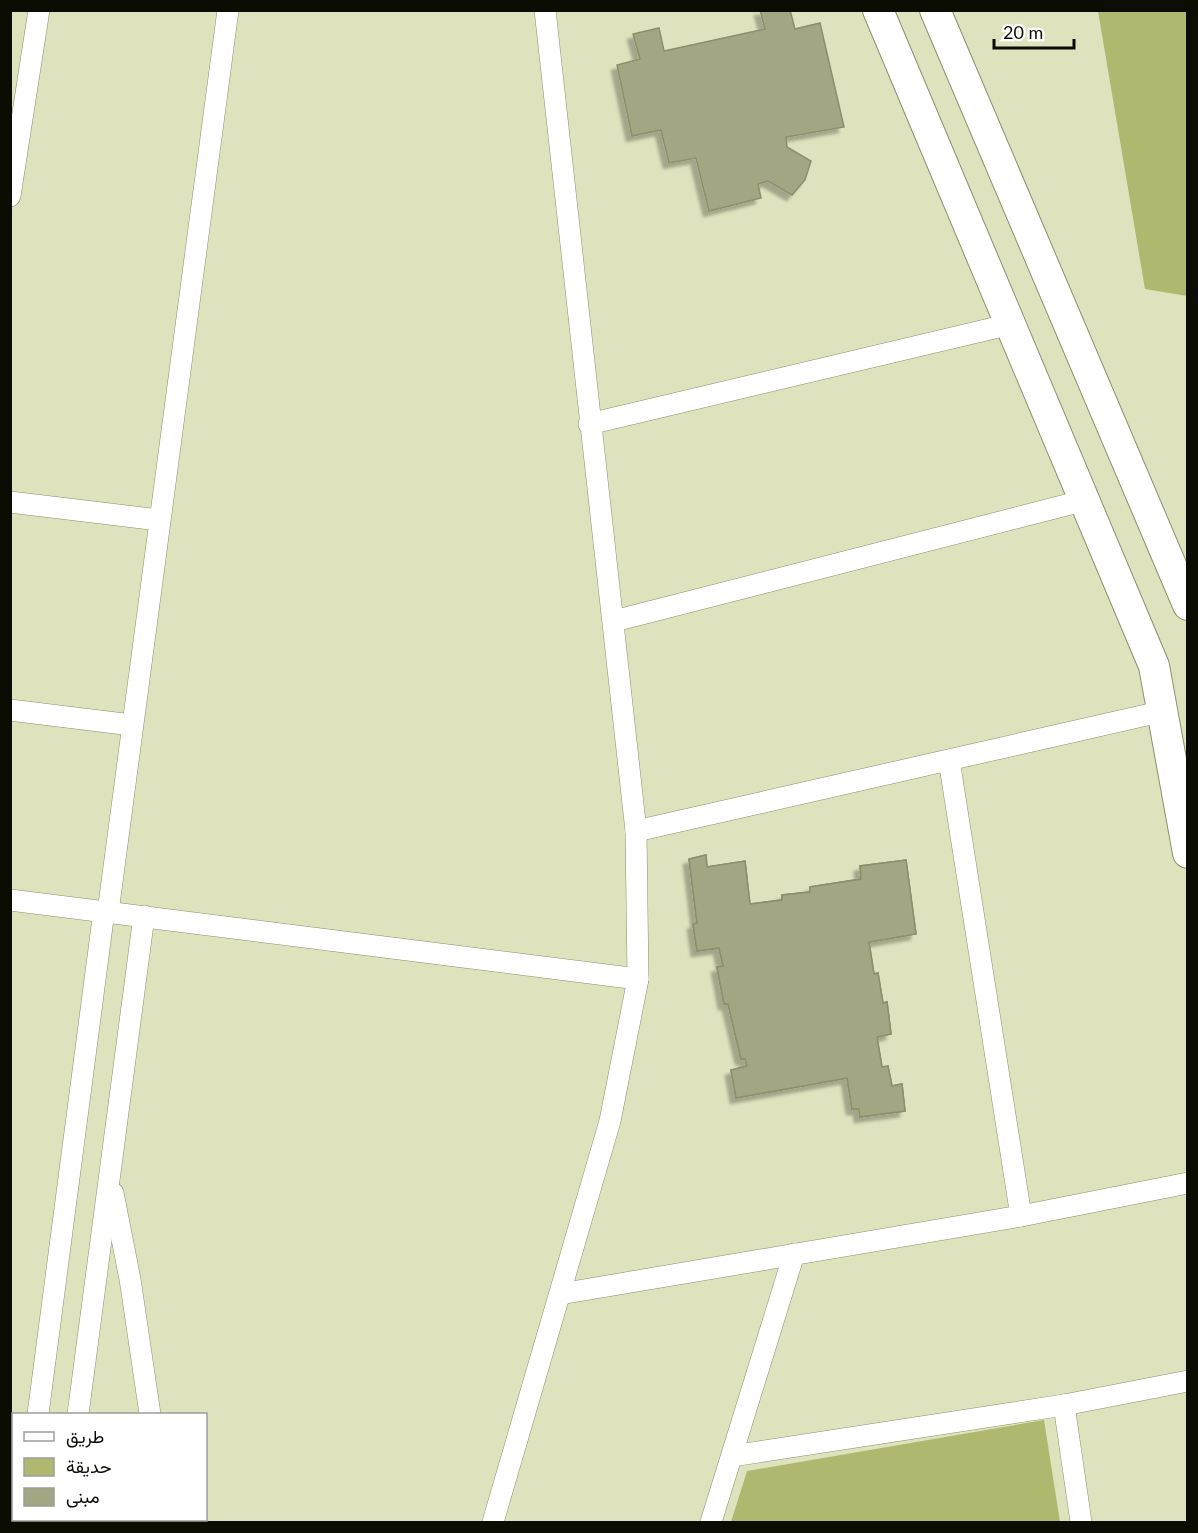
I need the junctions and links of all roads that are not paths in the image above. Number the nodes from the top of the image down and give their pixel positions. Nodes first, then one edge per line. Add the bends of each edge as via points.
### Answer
1 (39, 10) edge
2 (228, 10) edge
3 (544, 10) edge
4 (878, 10) edge
5 (935, 10) edge
6 (15, 140) edge
7 (10, 196) edge
8 (1011, 324) junction
9 (590, 424) junction
10 (1086, 500) junction
11 (10, 502) edge
12 (159, 520) junction
13 (1188, 605) edge
14 (614, 621) junction
15 (10, 710) edge
16 (1164, 711) junction
17 (132, 725) junction
18 (950, 760) junction
19 (636, 831) junction
20 (1188, 854) edge
21 (10, 900) edge
22 (106, 911) junction
23 (144, 916) junction
24 (638, 979) junction
25 (110, 1175) junction
26 (1188, 1184) edge
27 (1021, 1216) junction
28 (794, 1254) junction
29 (560, 1293) junction
30 (1188, 1381) edge
31 (1064, 1405) junction
32 (38, 1413) edge
33 (78, 1413) edge
34 (150, 1413) edge
35 (732, 1456) junction
36 (493, 1522) edge
37 (711, 1522) edge
38 (1081, 1522) edge

1 - 6 street
2 - 12 street
3 - 9 street
4 - 8 street
5 - 13 street
6 - 7 street
8 - 9 street
8 - 10 street
9 - 14 street
10 - 14 street
10 - 16 street via 1154,666
11 - 12 street
12 - 17 street
14 - 19 street
15 - 17 street
16 - 18 street
16 - 20 street
17 - 22 street
18 - 19 street
18 - 27 street
19 - 24 street
21 - 22 street
22 - 23 street
22 - 32 street
23 - 24 street
23 - 25 street
24 - 29 street via 610,1121
25 - 33 street
25 - 34 street
26 - 27 street
27 - 28 street
28 - 29 street
28 - 35 street
29 - 36 street
30 - 31 street
31 - 35 street
31 - 38 street
35 - 37 street

